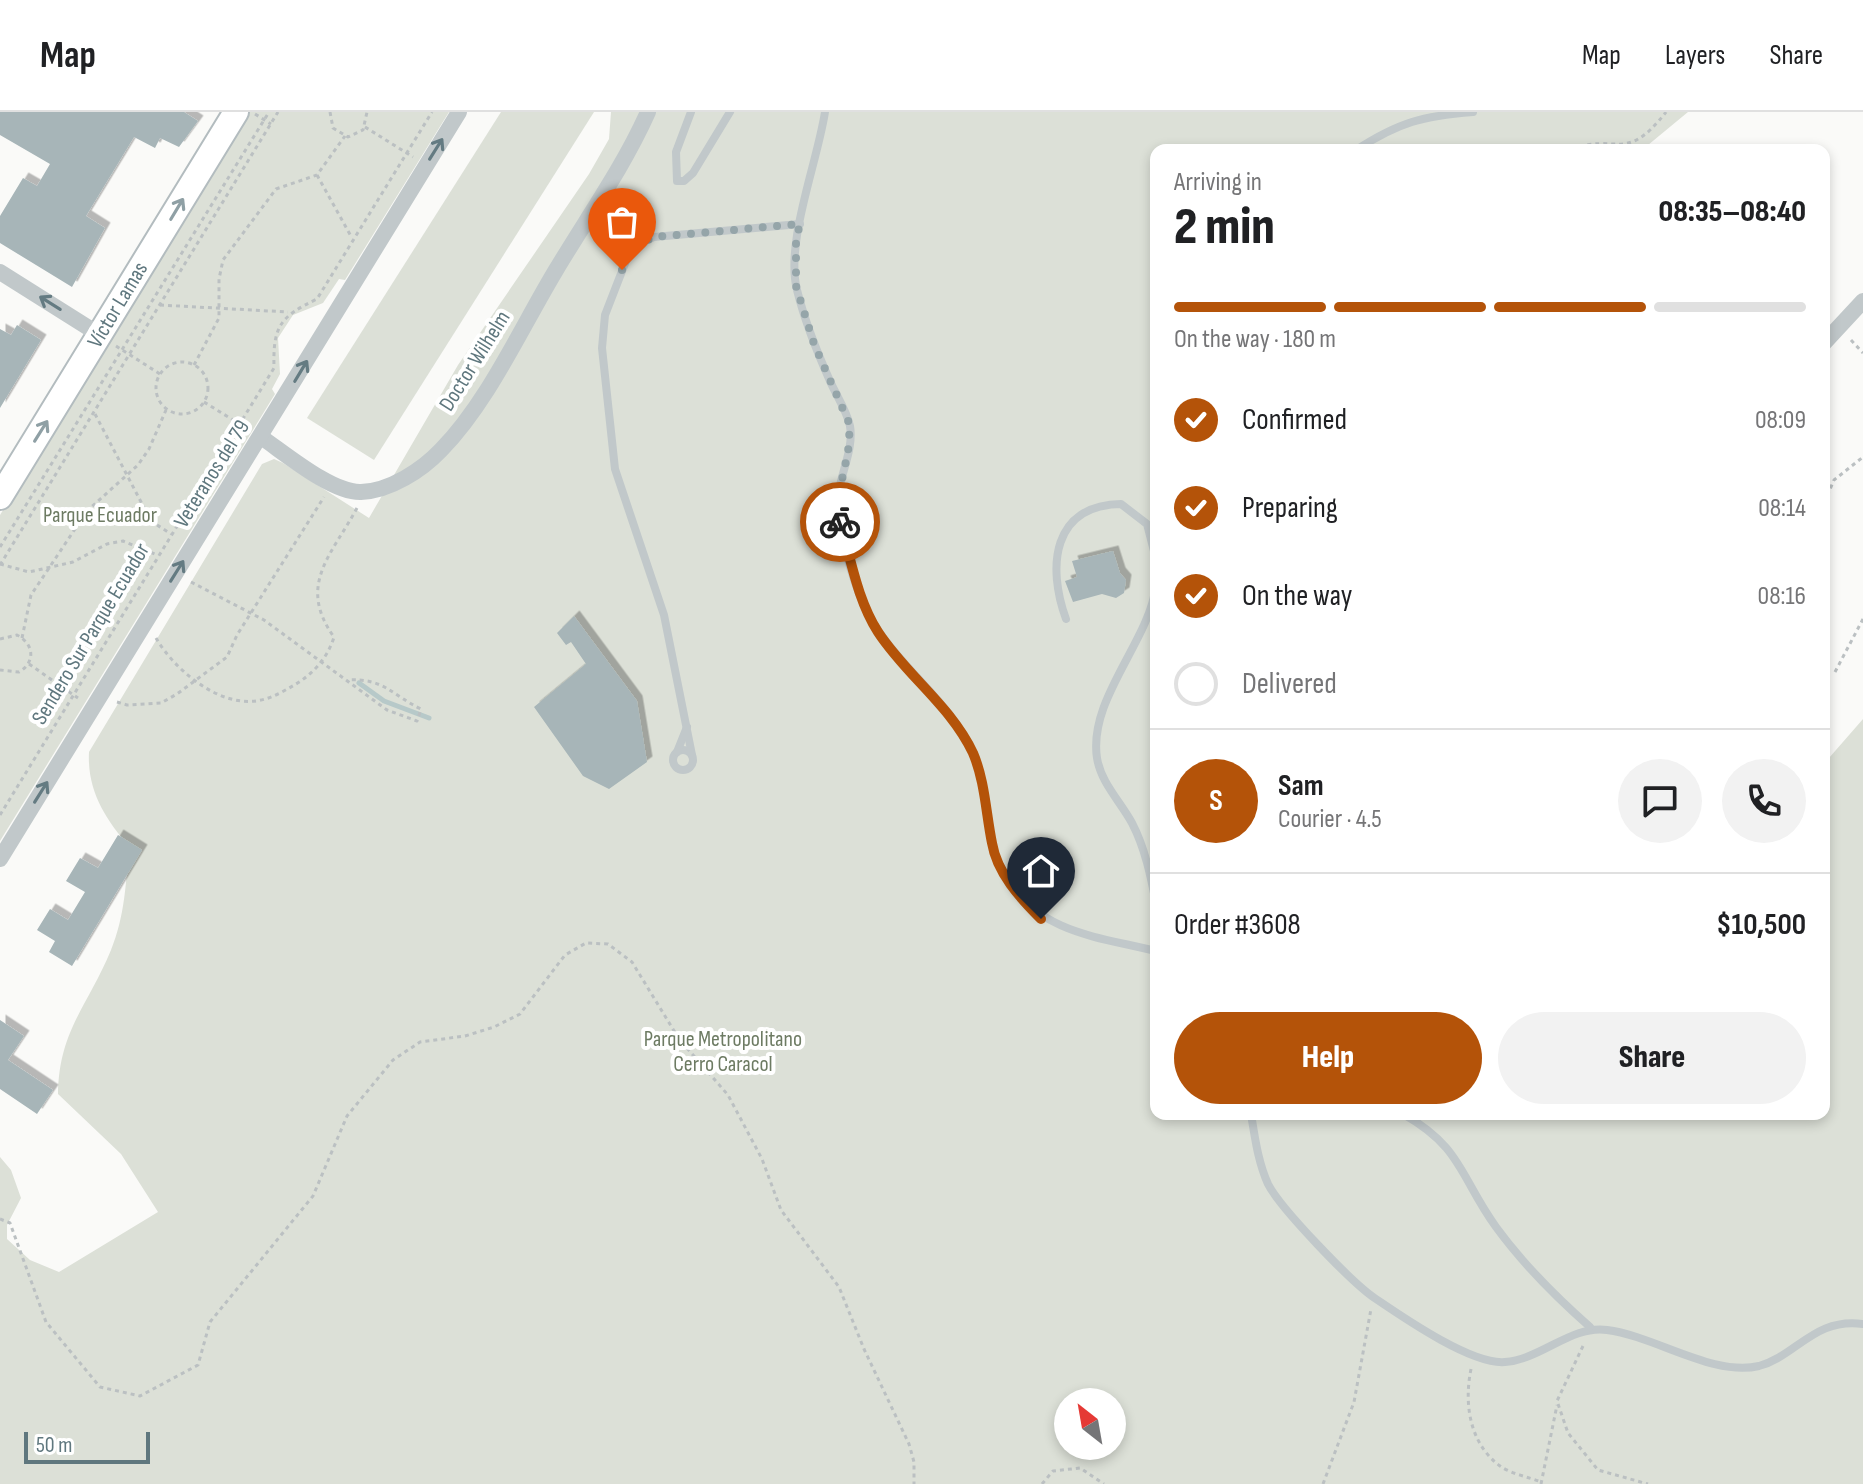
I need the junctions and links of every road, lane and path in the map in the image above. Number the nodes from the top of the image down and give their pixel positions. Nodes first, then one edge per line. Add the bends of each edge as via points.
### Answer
1 (269, 112) edge
2 (278, 112) edge
3 (330, 112) edge
4 (367, 112) edge
5 (432, 112) edge
6 (459, 112) edge
7 (648, 112) edge
8 (691, 112) edge
9 (730, 112) edge
10 (825, 112) edge
11 (1473, 112) edge
12 (1666, 112) edge
13 (236, 113) edge
14 (271, 124) junction
15 (365, 127) junction
16 (345, 136) junction
17 (1365, 144) edge
18 (1631, 144) edge
19 (406, 153) junction
20 (427, 164) junction
21 (317, 175) junction
22 (800, 224) junction
23 (353, 240) junction
24 (368, 260) junction
25 (0, 272) edge
26 (1863, 301) edge
27 (160, 305) junction
28 (221, 307) junction
29 (289, 312) junction
30 (1840, 329) junction
31 (100, 335) junction
32 (1830, 338) edge
33 (1863, 353) edge
34 (129, 355) junction
35 (194, 365) junction
36 (160, 374) junction
37 (204, 402) junction
38 (166, 410) junction
39 (94, 412) junction
40 (240, 424) junction
41 (261, 437) junction
42 (1863, 457) edge
43 (128, 477) junction
44 (333, 484) junction
45 (1830, 489) edge
46 (366, 492) junction
47 (0, 497) edge
48 (171, 534) junction
49 (1150, 536) edge
50 (0, 547) edge
51 (157, 555) junction
52 (0, 564) edge
53 (49, 566) junction
54 (175, 574) junction
55 (1150, 606) edge
56 (252, 614) junction
57 (1066, 619) dead end
58 (1863, 619) edge
59 (147, 620) junction
60 (22, 638) junction
61 (0, 639) edge
62 (321, 662) junction
63 (29, 664) junction
64 (0, 671) edge
65 (1835, 672) dead end
66 (195, 680) junction
67 (348, 680) junction
68 (73, 694) junction
69 (96, 702) junction
70 (688, 726) junction
71 (677, 752) junction
72 (692, 755) junction
73 (0, 815) edge
74 (0, 859) edge
75 (1150, 879) edge
76 (1150, 950) edge
77 (1252, 1120) edge
78 (1414, 1120) edge
79 (0, 1219) edge
80 (1374, 1298) junction
81 (1863, 1324) edge
82 (1590, 1327) junction
83 (1474, 1356) junction
84 (1557, 1401) junction
85 (1541, 1483) edge
86 (914, 1484) edge
87 (1042, 1484) edge
88 (1104, 1484) edge
89 (1323, 1484) edge
90 (1648, 1484) edge

1 - 50 path
2 - 14 path
3 - 16 path via 333,128
4 - 15 path
5 - 19 path
20 -> 6 street, Veteranos del 79
7 - 46 street, Doctor Wilhelm via 606,190 453,437 413,473
8 - 9 lane via 676,152 677,181 693,173
10 - 22 lane
11 - 17 lane via 1423,116
12 - 18 path
13 - 14 path
31 -> 13 main road, Víctor Lamas
14 - 27 path
15 - 16 path
15 - 19 path
16 - 21 path
19 - 20 path
19 - 23 path
20 - 24 street, Veteranos del 79
21 - 23 path
21 - 28 path via 276,189 250,224 220,268
22 - 70 lane via 654,237 631,248 605,315 602,348 615,469 664,615
22 - 76 lane via 796,286 814,344 850,425 838,498 862,601 879,634 953,721 973,754 992,846 1018,896 1041,919 1068,931
23 - 24 path
23 - 29 path via 317,299
41 -> 24 street, Veteranos del 79
31 -> 25 street
26 - 30 street
27 - 28 path
27 - 34 path
28 - 29 path
28 - 35 path
29 - 40 path, Sendero Sur Parque Ecuador via 273,338 274,368
30 - 32 street
30 - 33 path
31 - 34 path
47 -> 31 main road, Víctor Lamas
34 - 36 path
34 - 39 path
35 - 36 path via 173,363
35 - 37 path via 208,385
36 - 38 path via 157,396
37 - 38 path via 183,414
37 - 40 path
38 - 43 path via 149,449
39 - 43 path
39 - 52 path
40 - 48 path, Sendero Sur Parque Ecuador
41 - 44 street
54 -> 41 street, Veteranos del 79
42 - 45 path
43 - 48 path via 151,521
43 - 53 path via 87,511
44 - 46 street
44 - 56 path
46 - 62 path via 315,592 319,613 334,637
48 - 51 path, Sendero Sur Parque Ecuador
49 - 57 lane via 1147,524 1121,504 1090,508 1075,518 1062,534 1058,552 1058,589
51 - 53 path via 123,541
51 - 68 path, Sendero Sur Parque Ecuador
52 - 53 path via 29,572
53 - 60 path via 31,595
54 - 56 path
54 - 59 street, Veteranos del 79
55 - 75 lane via 1109,698 1097,756 1102,777 1142,845
56 - 62 path
56 - 66 path via 227,657
58 - 65 path
59 - 66 path via 164,651
59 - 69 street, Veteranos del 79
60 - 61 path
60 - 63 path via 31,653
62 - 66 path via 284,691 254,702
62 - 67 path
63 - 64 path via 13,674
63 - 68 path
66 - 69 path via 161,703
67 - 67 path via 387,710 417,721 421,709 387,686
68 - 69 path
68 - 73 path, Sendero Sur Parque Ecuador
74 -> 69 street, Veteranos del 79
70 - 71 lane
70 - 72 lane
71 - 72 lane
71 - 72 lane via 674,766 684,771 693,763
77 - 80 lane via 1269,1186
78 - 82 lane via 1433,1131 1496,1227 1555,1296
79 - 86 path via 10,1223 46,1322 100,1387 140,1396 198,1365 210,1322 313,1196 347,1116 393,1060 420,1042 465,1036 520,1014 565,955 586,943 608,944 632,962 679,1039 728,1095 762,1159 781,1210 839,1287 909,1444
80 - 83 lane
80 - 89 path via 1354,1402
81 - 82 lane via 1820,1329 1761,1366 1730,1369 1630,1333
82 - 83 lane via 1505,1362
82 - 84 path
83 - 85 path via 1465,1397 1482,1447 1501,1466
84 - 85 path
84 - 90 path via 1568,1433 1598,1470
87 - 88 path via 1053,1471 1080,1468

